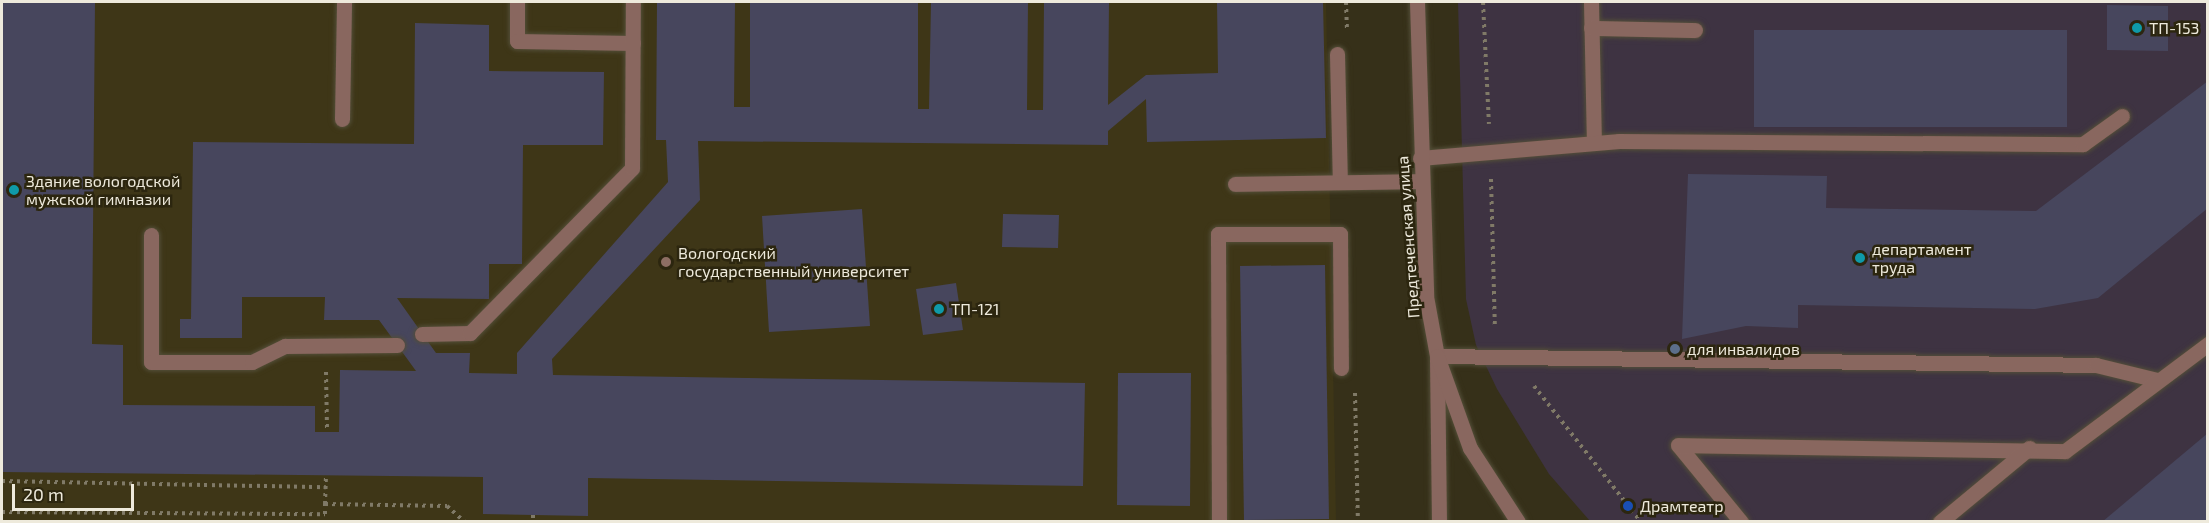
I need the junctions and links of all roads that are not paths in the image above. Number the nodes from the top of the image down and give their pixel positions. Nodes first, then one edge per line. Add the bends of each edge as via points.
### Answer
1 (344, 2) edge
2 (517, 2) edge
3 (633, 2) edge
4 (1417, 2) edge
5 (1591, 2) edge
6 (1592, 28) junction
7 (1695, 30) dead end
8 (633, 43) junction
9 (1337, 54) dead end
10 (2121, 116) dead end
11 (342, 119) dead end
12 (1594, 143) junction
13 (1420, 158) junction
14 (1421, 181) junction
15 (1340, 182) junction
16 (1235, 184) dead end
17 (151, 235) dead end
18 (422, 334) dead end
19 (2208, 344) edge
20 (397, 345) dead end
21 (1437, 356) junction
22 (1341, 369) dead end
23 (2157, 380) junction
24 (2029, 448) junction
25 (1510, 519) edge
26 (1219, 522) edge
27 (1439, 522) edge
28 (1741, 522) edge
29 (1940, 522) edge

1 - 11 street
2 - 8 street via 517,41
3 - 8 street
4 - 13 street, Предтеченская улица
5 - 6 street
6 - 7 street
6 - 12 street
8 - 18 street via 632,168 470,333
9 - 15 street
10 - 12 street via 2083,144
12 - 13 street
13 - 14 street, Предтеченская улица
14 - 15 street
14 - 21 street, Предтеченская улица via 1426,296
15 - 16 street
17 - 20 street via 151,362 252,362 285,346
19 - 23 street
21 - 23 street via 2096,365
21 - 25 street, Предтеченская улица via 1470,448
21 - 27 street
22 - 26 street via 1340,234 1218,234
23 - 24 street via 2065,451
24 - 28 street via 1678,445
24 - 29 street

